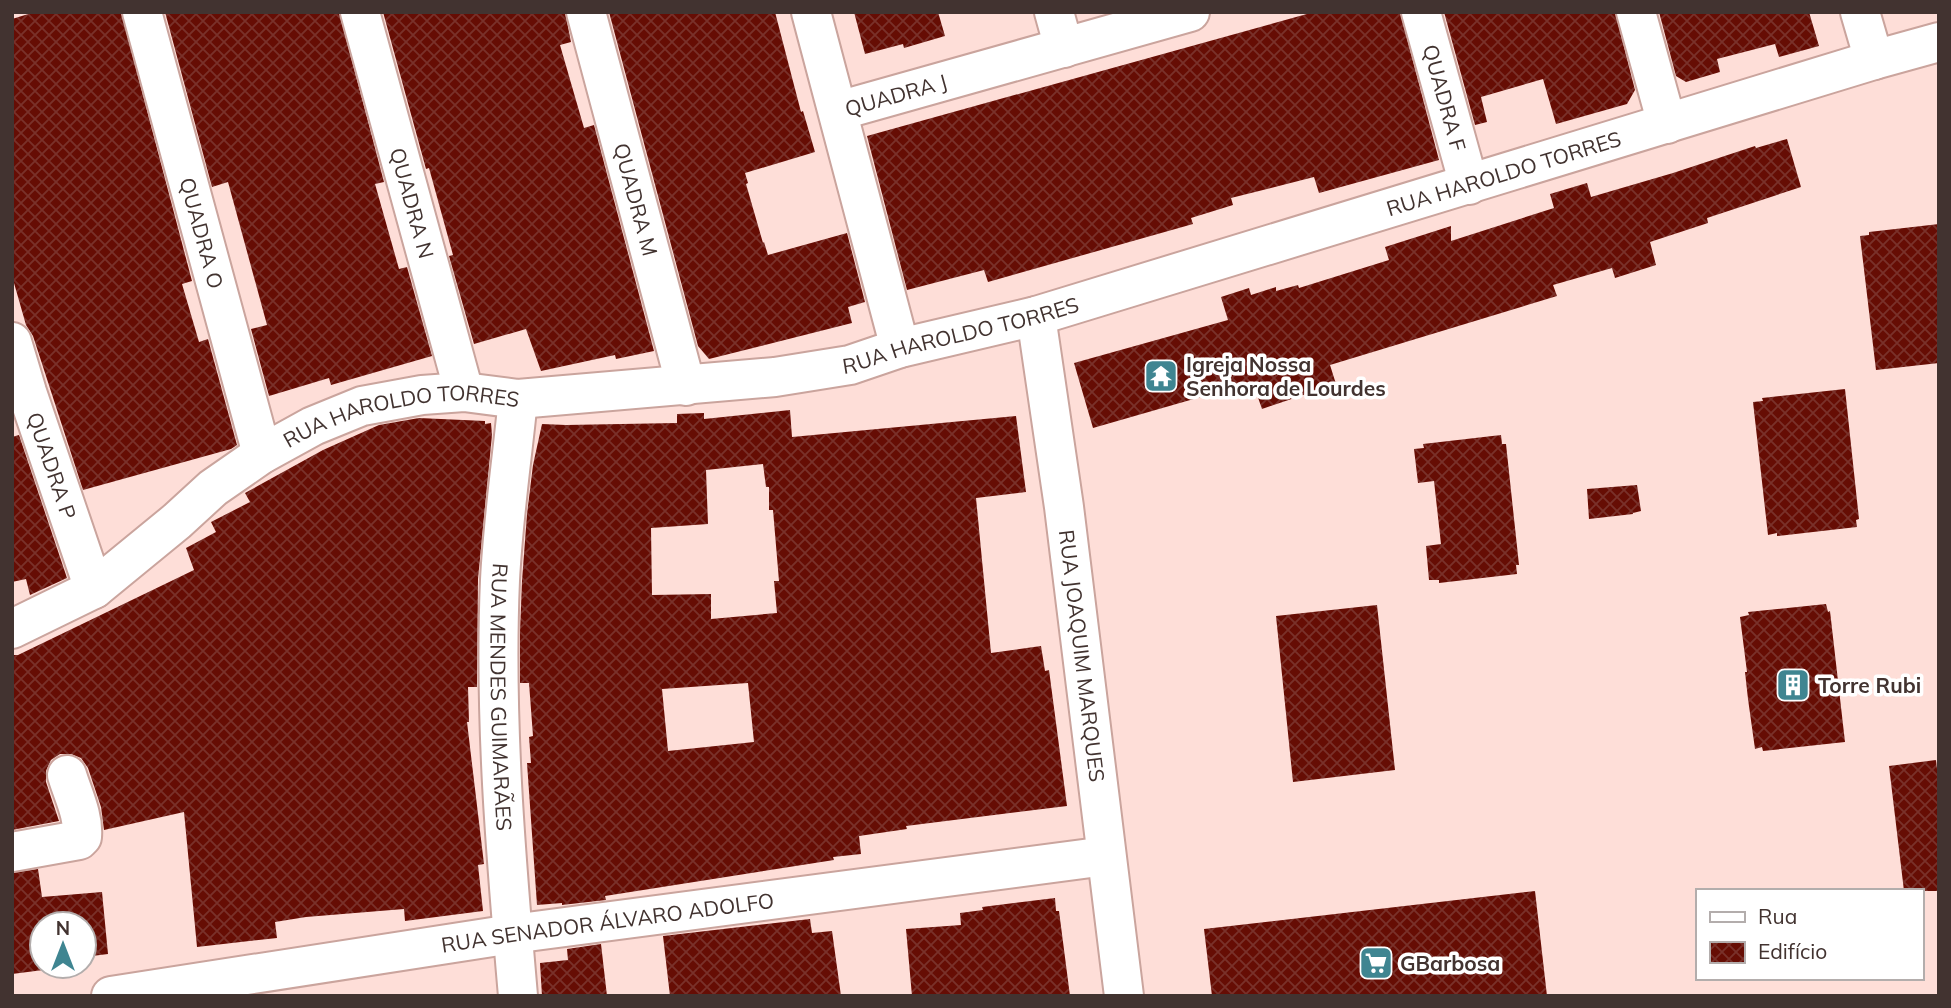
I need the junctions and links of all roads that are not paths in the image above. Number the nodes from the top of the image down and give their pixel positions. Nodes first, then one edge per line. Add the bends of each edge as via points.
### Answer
1 (142, 12) edge
2 (360, 12) edge
3 (586, 12) edge
4 (811, 12) edge
5 (1190, 12) edge
6 (1421, 12) edge
7 (1636, 12) edge
8 (1860, 12) edge
9 (1059, 30) edge
10 (1939, 42) edge
11 (1874, 60) junction
12 (838, 111) junction
13 (1667, 124) junction
14 (1469, 185) junction
15 (1036, 316) junction
16 (12, 342) edge
17 (900, 348) junction
18 (686, 386) junction
19 (20, 393) edge
20 (464, 393) junction
21 (518, 399) junction
22 (262, 454) junction
23 (94, 589) junction
24 (12, 629) edge
25 (67, 775) dead end
26 (12, 852) edge
27 (1106, 856) junction
28 (512, 934) junction
29 (111, 996) edge
30 (518, 996) edge
31 (1124, 996) edge

1 - 22 street, QUADRA O
2 - 20 street, QUADRA N
3 - 18 street, QUADRA M
4 - 12 street
5 - 9 street, QUADRA J
6 - 14 street, QUADRA F
7 - 13 street
8 - 11 street
9 - 12 street, QUADRA J
10 - 11 street, RUA HAROLDO TORRES
11 - 13 street, RUA HAROLDO TORRES
12 - 17 street, QUADRA J
13 - 14 street, RUA HAROLDO TORRES
14 - 15 street, RUA HAROLDO TORRES
15 - 17 street, RUA HAROLDO TORRES
15 - 27 street, RUA JOAQUIM MARQUES
16 - 19 street, QUADRA P
17 - 18 street, RUA HAROLDO TORRES via 850,365
18 - 21 street, RUA HAROLDO TORRES
19 - 23 street, QUADRA P
20 - 21 street, RUA HAROLDO TORRES
20 - 22 street, RUA HAROLDO TORRES via 362,405
21 - 28 street, RUA MENDES GUIMARÃES via 500,579 499,712
22 - 23 street, RUA HAROLDO TORRES via 213,488
23 - 24 street, RUA HAROLDO TORRES
25 - 26 street via 82,837
27 - 28 street, RUA SENADOR ÁLVARO ADOLFO
27 - 31 street, RUA JOAQUIM MARQUES
28 - 29 street, RUA SENADOR ÁLVARO ADOLFO
28 - 30 street, RUA MENDES GUIMARÃES

